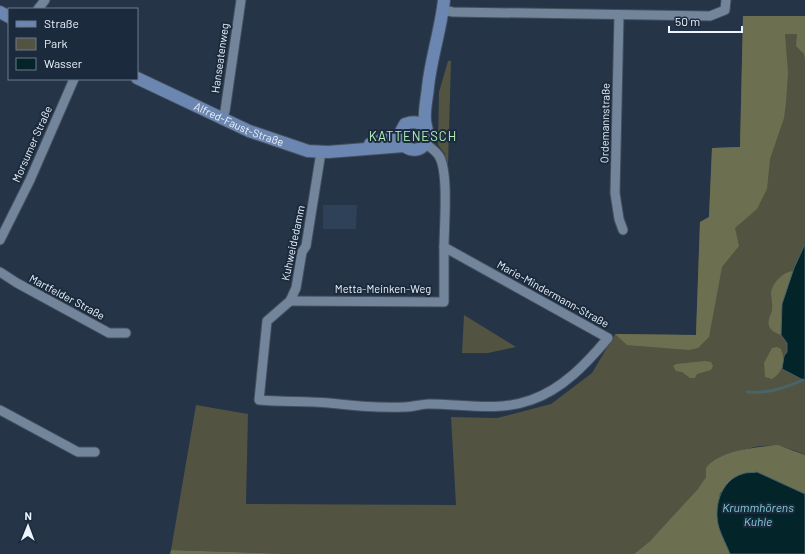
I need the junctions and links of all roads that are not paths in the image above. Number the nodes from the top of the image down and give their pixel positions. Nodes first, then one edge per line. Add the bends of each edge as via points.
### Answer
1 (45, 0) edge
2 (241, 0) edge
3 (726, 0) edge
4 (444, 5) edge
5 (39, 8) edge
6 (619, 15) junction
7 (429, 77) junction
8 (138, 78) edge
9 (74, 80) edge
10 (222, 118) junction
11 (412, 122) junction
12 (426, 128) junction
13 (401, 140) junction
14 (426, 143) junction
15 (321, 152) junction
16 (623, 230) dead end
17 (0, 240) edge
18 (444, 247) junction
19 (0, 272) edge
20 (290, 300) junction
21 (126, 333) dead end
22 (259, 400) joint
23 (0, 410) edge
24 (94, 452) dead end

1 - 5 street
2 - 10 street, Hanseatenweg
3 - 6 street via 725,10 710,16
4 - 6 street via 453,12
4 - 7 street, Alfred-Faust-Straße
6 - 16 street, Ordemannstraße via 615,193
7 - 11 street, Alfred-Faust-Straße
7 - 12 street, Alfred-Faust-Straße
8 - 10 street, Alfred-Faust-Straße
9 - 17 street, Morsumer Straße via 30,180
10 - 15 street, Alfred-Faust-Straße via 278,142
11 - 12 street via 419,122
11 - 13 street, Alfred-Faust-Straße via 405,124
12 - 14 street, Alfred-Faust-Straße
13 - 14 street, Alfred-Faust-Straße via 415,150
13 - 15 street, Alfred-Faust-Straße via 392,138 345,150
14 - 18 street via 442,160 445,190
15 - 20 street, Kuhweidedamm via 306,246 302,252 296,288
18 - 20 street, Metta-Meinken-Weg via 444,302
18 - 22 street, Marie-Mindermann-Straße via 608,338 592,357 560,385 531,400 511,406 342,406 329,403
19 - 21 street, Martfelder Straße via 17,284 109,333
20 - 22 street, Kuhweidedamm via 267,321
23 - 24 street via 78,452

